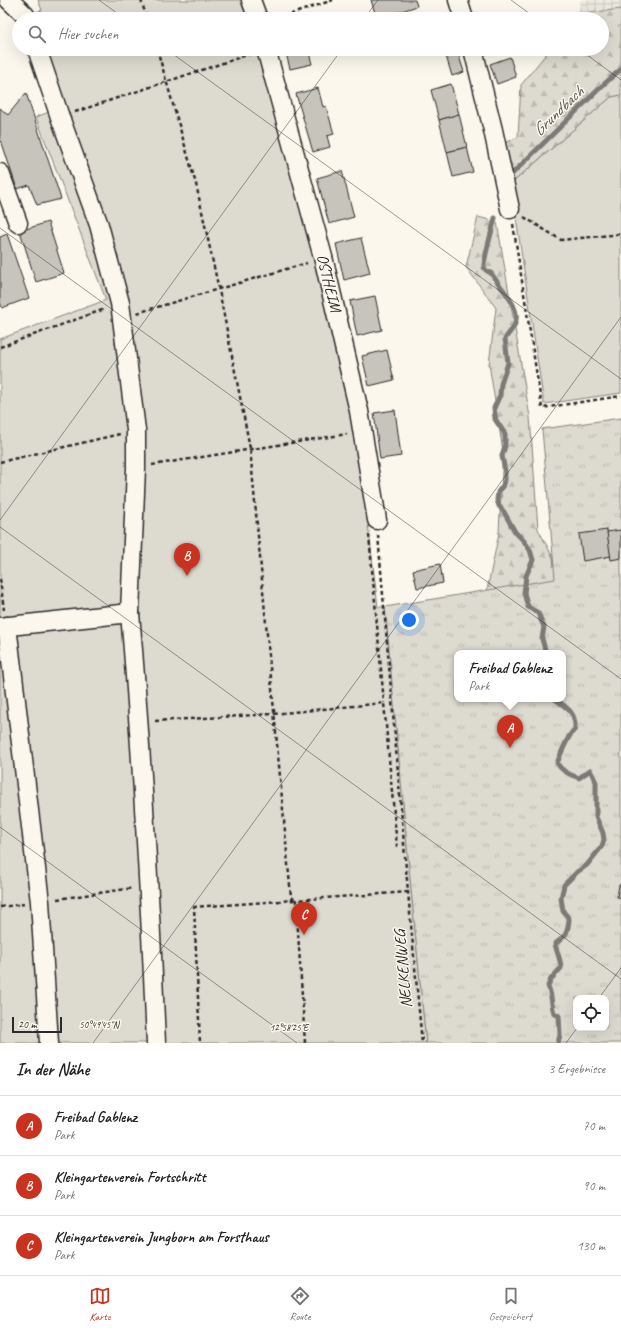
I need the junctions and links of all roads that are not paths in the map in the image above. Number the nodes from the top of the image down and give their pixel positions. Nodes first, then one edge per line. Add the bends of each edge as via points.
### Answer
1 (9, 0) edge
2 (251, 0) edge
3 (458, 0) edge
4 (22, 12) edge
5 (255, 12) edge
6 (462, 12) edge
7 (39, 56) edge
8 (262, 56) edge
9 (475, 56) edge
10 (0, 173) edge
11 (510, 209) road end
12 (18, 223) dead end
13 (377, 520) road end
14 (130, 613) junction
15 (3, 626) edge
16 (49, 1043) edge
17 (156, 1043) edge

1 - 4 street
2 - 5 street
3 - 6 street
7 - 14 street via 100,225 121,310 136,430
8 - 13 street, OSTHEIM via 323,257 359,411
9 - 11 street
10 - 12 street
14 - 15 street
14 - 17 street via 149,885
15 - 16 street via 40,902

